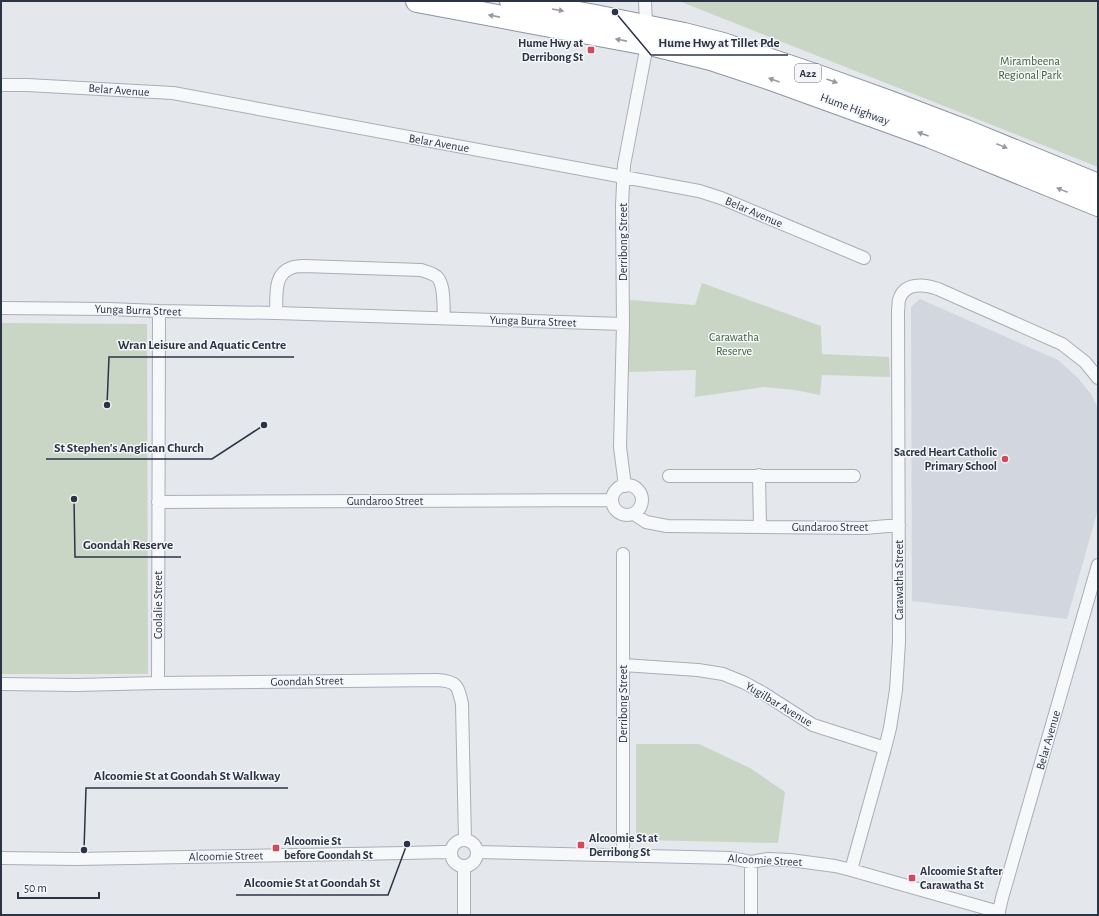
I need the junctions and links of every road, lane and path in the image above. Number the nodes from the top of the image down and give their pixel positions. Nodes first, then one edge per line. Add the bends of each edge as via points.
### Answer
1 (417, 1) edge
2 (511, 1) edge
3 (646, 1) edge
4 (647, 36) junction
5 (1, 85) edge
6 (624, 177) junction
7 (1098, 185) edge
8 (1098, 205) edge
9 (864, 258) dead end
10 (1, 308) edge
11 (159, 311) junction
12 (276, 313) junction
13 (444, 318) junction
14 (623, 324) junction
15 (1098, 378) edge
16 (670, 476) dead end
17 (759, 476) junction
18 (854, 476) dead end
19 (624, 486) junction
20 (612, 500) junction
21 (158, 502) junction
22 (634, 514) junction
23 (899, 525) junction
24 (760, 527) junction
25 (623, 554) dead end
26 (1098, 565) edge
27 (623, 665) junction
28 (158, 683) junction
29 (1, 684) edge
30 (885, 748) junction
31 (465, 840) junction
32 (477, 852) junction
33 (451, 853) junction
34 (623, 855) junction
35 (1, 858) edge
36 (751, 862) junction
37 (464, 866) junction
38 (851, 870) junction
39 (998, 914) edge
40 (464, 915) edge
41 (751, 915) edge

4 -> 1 highway, Hume Highway / A22
2 -> 4 highway, Hume Highway / A22 via 596,16
3 - 4 street, Derribong Street
4 - 6 street, Derribong Street via 625,156
4 -> 7 highway, Hume Highway / A22 via 684,34 723,44 966,131
8 -> 4 highway, Hume Highway / A22 via 959,148 775,80 711,59 658,46
5 - 6 street, Belar Avenue via 27,84 173,93
6 - 9 street, Belar Avenue via 721,198
6 - 14 street, Derribong Street
10 - 11 street, Yunga Burra Street
11 - 12 street, Yunga Burra Street
11 - 21 street, Coolalie Street
12 - 13 street, Yunga Burra Street
12 - 13 street via 279,278 292,267 421,270 438,278 442,288
13 - 14 street, Yunga Burra Street
14 - 19 street, Derribong Street via 620,447
15 - 23 street, Carawatha Street via 1085,362 1062,344 931,286 915,285 908,288 902,293 898,310
16 - 17 street
17 - 18 street
17 - 24 street
19 - 20 street via 616,491
19 - 22 street via 634,487 642,498 641,507
20 - 21 street, Gundaroo Street
20 - 22 street via 619,513
21 - 28 street, Coolalie Street
22 - 24 street, Gundaroo Street via 646,522 667,526
23 - 24 street, Gundaroo Street via 865,528
23 - 30 street, Carawatha Street via 899,642 896,690
25 - 27 street, Derribong Street
26 - 39 street, Belar Avenue
27 - 30 street, Yugilbar Avenue via 723,674 763,693 813,725
27 - 34 street, Derribong Street
28 - 29 street, Goondah Street
28 - 31 street, Goondah Street via 437,680 456,685 462,704
30 - 38 street, Carawatha Street
31 - 32 street via 475,845
31 - 33 street via 457,842
32 - 34 street, Alcoomie Street
32 - 37 street via 475,860
33 - 35 street, Alcoomie Street via 76,860
33 - 37 street via 454,860
34 - 36 street, Alcoomie Street via 731,858
36 - 38 street, Alcoomie Street via 768,859 790,860
36 - 41 street
37 - 40 street
38 - 39 street, Alcoomie Street

